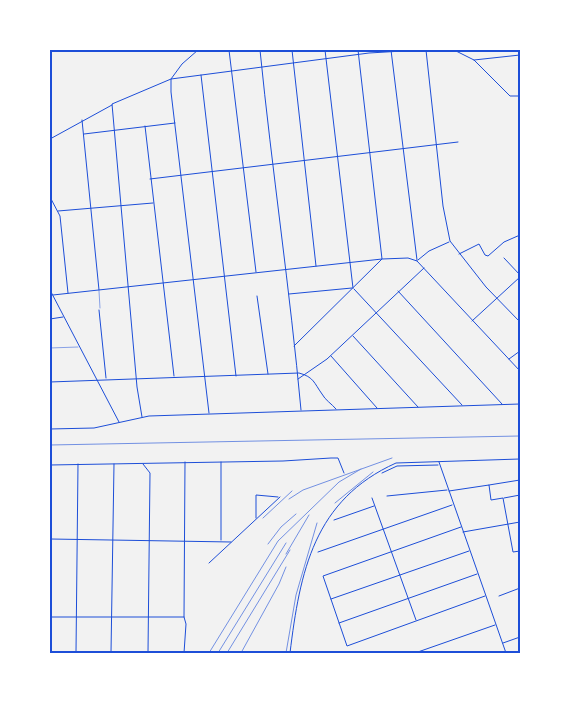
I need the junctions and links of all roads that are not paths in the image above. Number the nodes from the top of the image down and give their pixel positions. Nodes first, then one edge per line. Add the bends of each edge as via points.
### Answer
1 (198, 50) edge
2 (229, 50) edge
3 (260, 50) edge
4 (292, 50) edge
5 (325, 50) edge
6 (358, 50) edge
7 (420, 50) edge
8 (426, 50) edge
9 (454, 50) edge
10 (391, 51) edge
11 (358, 55) junction
12 (520, 55) edge
13 (326, 60) junction
14 (474, 60) junction
15 (294, 64) junction
16 (262, 67) junction
17 (232, 70) junction
18 (201, 74) junction
19 (171, 79) junction
20 (520, 96) edge
21 (112, 104) junction
22 (82, 120) junction
23 (175, 122) junction
24 (145, 126) junction
25 (114, 130) junction
26 (83, 134) junction
27 (50, 139) edge
28 (458, 142) dead end
29 (436, 144) junction
30 (403, 148) junction
31 (370, 152) junction
32 (337, 156) junction
33 (305, 160) junction
34 (273, 164) junction
35 (242, 168) junction
36 (212, 171) junction
37 (181, 175) junction
38 (150, 179) junction
39 (50, 197) edge
40 (153, 202) junction
41 (121, 204) junction
42 (90, 207) junction
43 (58, 211) junction
44 (520, 235) edge
45 (450, 241) junction
46 (459, 254) junction
47 (504, 258) dead end
48 (382, 259) junction
49 (417, 261) junction
50 (350, 263) junction
51 (316, 266) junction
52 (424, 268) junction
53 (284, 270) junction
54 (256, 273) junction
55 (520, 276) edge
56 (224, 277) junction
57 (193, 281) junction
58 (163, 284) junction
59 (129, 288) junction
60 (353, 288) junction
61 (50, 290) edge
62 (99, 291) junction
63 (398, 291) junction
64 (68, 294) junction
65 (288, 294) junction
66 (53, 295) junction
67 (257, 296) dead end
68 (497, 298) junction
69 (99, 310) joint
70 (376, 312) junction
71 (64, 317) junction
72 (50, 319) edge
73 (472, 321) junction
74 (520, 322) edge
75 (352, 335) junction
76 (294, 346) junction
77 (79, 347) junction
78 (50, 348) edge
79 (520, 350) edge
80 (330, 356) junction
81 (509, 359) junction
82 (520, 371) edge
83 (298, 373) junction
84 (268, 374) junction
85 (306, 375) junction
86 (174, 376) junction
87 (205, 376) junction
88 (236, 376) junction
89 (137, 378) junction
90 (298, 378) junction
91 (106, 379) junction
92 (96, 380) junction
93 (50, 382) edge
94 (502, 404) junction
95 (520, 404) edge
96 (462, 406) junction
97 (418, 407) junction
98 (377, 408) junction
99 (336, 409) junction
100 (301, 410) junction
101 (209, 413) junction
102 (142, 417) junction
103 (119, 422) junction
104 (50, 429) edge
105 (520, 459) edge
106 (221, 461) junction
107 (185, 462) junction
108 (439, 462) junction
109 (114, 463) junction
110 (78, 464) junction
111 (142, 464) junction
112 (50, 465) edge
113 (439, 465) junction
114 (344, 473) dead end
115 (382, 473) dead end
116 (520, 480) edge
117 (489, 485) junction
118 (448, 490) junction
119 (387, 496) dead end
120 (520, 496) edge
121 (372, 498) dead end
122 (503, 498) junction
123 (453, 504) junction
124 (375, 506) junction
125 (256, 519) junction
126 (334, 520) dead end
127 (520, 522) edge
128 (508, 524) junction
129 (461, 528) junction
130 (383, 529) junction
131 (462, 532) junction
132 (50, 539) edge
133 (78, 540) junction
134 (115, 540) junction
135 (185, 540) junction
136 (221, 540) junction
137 (150, 541) junction
138 (231, 542) junction
139 (469, 551) junction
140 (520, 551) edge
141 (318, 552) dead end
142 (391, 552) junction
143 (209, 563) dead end
144 (477, 574) junction
145 (400, 575) junction
146 (188, 583) dead end
147 (185, 584) junction
148 (520, 588) edge
149 (485, 596) junction
150 (499, 596) dead end
151 (408, 598) junction
152 (331, 599) junction
153 (112, 616) junction
154 (149, 616) junction
155 (76, 617) junction
156 (184, 617) junction
157 (50, 618) edge
158 (416, 621) junction
159 (339, 623) junction
160 (496, 625) junction
161 (520, 637) edge
162 (502, 643) junction
163 (76, 653) edge
164 (111, 653) edge
165 (148, 653) edge
166 (184, 653) edge
167 (290, 653) edge
168 (415, 653) edge
169 (506, 653) edge

1 - 19 street
2 - 17 street
3 - 16 street
4 - 15 street
5 - 13 street
6 - 11 street
7 - 10 street
8 - 29 street
9 - 14 street
10 - 11 street
10 - 30 street
11 - 13 street
11 - 31 street
12 - 14 street
13 - 15 street
13 - 32 street
14 - 20 street via 510,96
15 - 16 street
15 - 33 street
16 - 17 street
16 - 34 street
17 - 18 street
17 - 35 street
18 - 19 street
18 - 36 street
19 - 21 street
19 - 23 street
21 - 22 street
21 - 25 street
22 - 26 street
22 - 27 street
23 - 24 street
23 - 37 street
24 - 25 street
24 - 38 street
25 - 26 street
25 - 41 street
26 - 42 street
28 - 29 street
29 - 30 street
29 - 45 street
30 - 31 street
30 - 49 street
31 - 32 street
31 - 48 street
32 - 33 street
32 - 50 street
33 - 34 street
33 - 51 street
34 - 35 street
34 - 53 street
35 - 36 street
35 - 54 street
36 - 37 street
36 - 56 street
37 - 38 street
37 - 57 street
38 - 40 street
39 - 43 street
40 - 41 street
40 - 58 street
41 - 42 street
41 - 59 street
42 - 43 street
42 - 62 street
43 - 64 street
44 - 46 street via 504,242 488,256 479,244
45 - 46 street
45 - 49 street
46 - 68 street
47 - 55 street
48 - 49 street
48 - 50 street
48 - 60 street
49 - 52 street
50 - 51 street
50 - 60 street
51 - 53 street
52 - 63 street
52 - 73 street
53 - 54 street
53 - 65 street
54 - 56 street
55 - 68 street
56 - 57 street
56 - 88 street
57 - 58 street
57 - 87 street
58 - 59 street
58 - 86 street
59 - 62 street
59 - 89 street
60 - 65 street
60 - 70 street
60 - 76 street
61 - 66 street
62 - 64 street
62 - 69 lane
63 - 70 street
63 - 94 street
64 - 66 street
65 - 76 street
66 - 71 street
67 - 84 street
68 - 73 street
68 - 74 street
69 - 91 street
70 - 75 street
70 - 96 street
71 - 72 street
71 - 77 street
73 - 81 street
75 - 80 street
75 - 97 street
76 - 83 street
77 - 78 lane
77 - 92 street
79 - 81 street
80 - 85 street
80 - 98 street
81 - 82 street
83 - 84 street
83 - 85 street
83 - 90 street
84 - 88 street
85 - 90 street
85 - 99 street via 317,383 321,394
86 - 87 street
86 - 89 street
87 - 88 street
87 - 101 street
89 - 91 street
89 - 102 street
90 - 100 street
91 - 92 street
92 - 93 street
92 - 103 street
94 - 95 street
94 - 96 street
96 - 97 street
97 - 98 street
98 - 99 street
99 - 100 street
100 - 101 street
101 - 102 street
102 - 103 street
103 - 104 street via 94,428
105 - 108 street
106 - 107 street
106 - 114 street via 338,458
106 - 136 street
107 - 111 street
107 - 135 street
108 - 113 street
108 - 167 street via 396,463 380,470 332,510 320,532 304,577
109 - 110 street
109 - 111 street
109 - 134 street
110 - 112 street
110 - 133 street
111 - 137 street via 150,473
113 - 115 street via 397,466
113 - 118 street
116 - 117 street
117 - 118 street
117 - 122 street via 491,500
118 - 119 street
118 - 123 street
120 - 122 street
121 - 124 street
122 - 128 street
123 - 129 street
123 - 130 street
124 - 126 street
124 - 130 street
125 - 125 street via 256,495 280,497 274,503
125 - 138 street
127 - 128 street
128 - 131 street
128 - 140 street via 513,552
129 - 131 street
129 - 142 street
130 - 141 street
130 - 142 street
131 - 139 street
132 - 133 street
133 - 134 street
133 - 155 street
134 - 137 street
134 - 153 street
135 - 136 street
135 - 137 street
135 - 147 street
136 - 138 street
137 - 154 street
138 - 143 street
139 - 144 street
139 - 145 street
142 - 145 street
142 - 152 street via 323,576
144 - 149 street
144 - 151 street
145 - 151 street
145 - 152 street
146 - 147 street
147 - 156 street
148 - 150 street
149 - 158 street
149 - 160 street
151 - 158 street
151 - 159 street
152 - 159 street
153 - 154 street
153 - 155 street
153 - 164 street
154 - 156 street
154 - 165 street
155 - 157 street
155 - 163 street
156 - 166 street
158 - 159 street via 348,646
160 - 162 street
160 - 168 street
161 - 162 street
162 - 169 street

